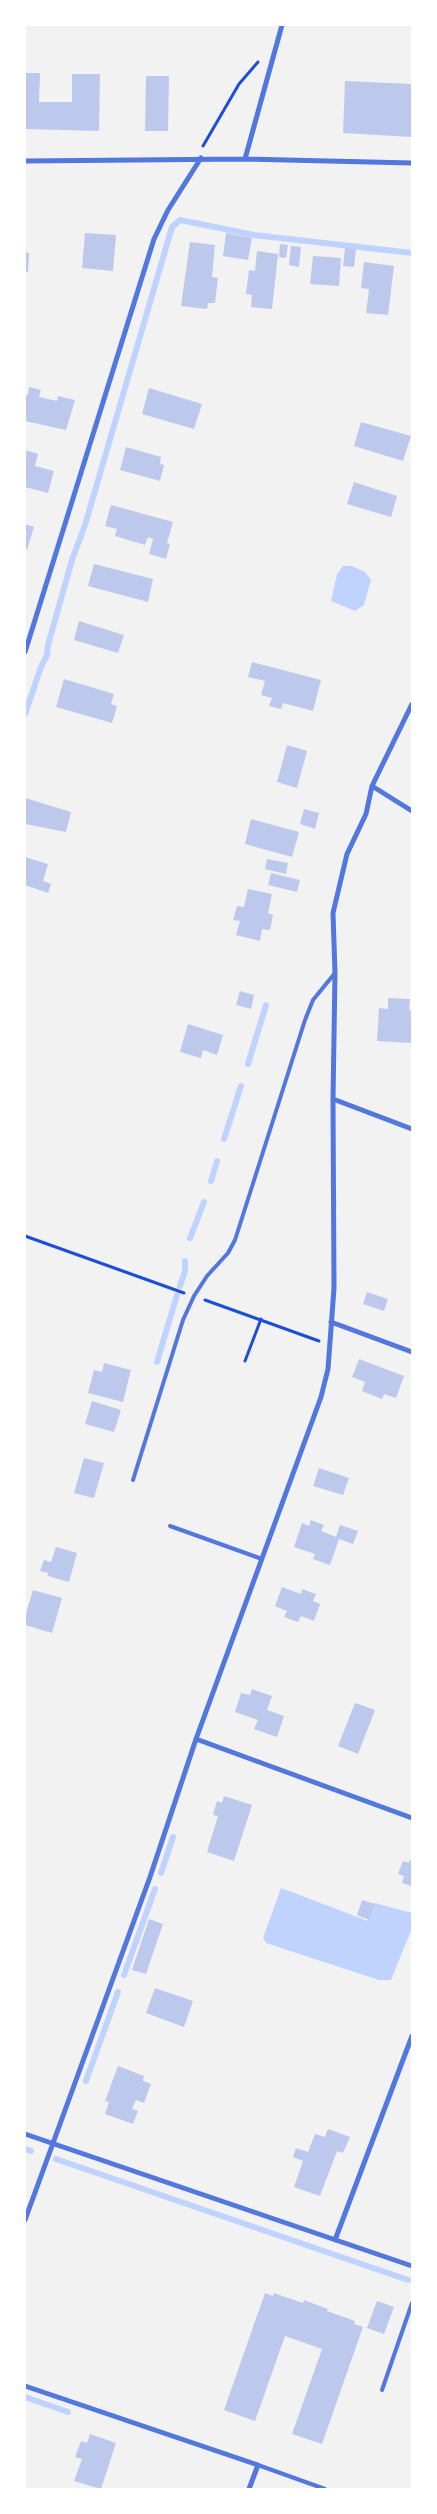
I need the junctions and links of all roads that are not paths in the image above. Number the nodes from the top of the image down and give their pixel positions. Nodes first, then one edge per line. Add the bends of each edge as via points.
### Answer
1 (282, 25) edge
2 (201, 158) junction
3 (245, 159) junction
4 (25, 161) edge
5 (412, 163) edge
6 (25, 652) edge
7 (412, 704) edge
8 (372, 786) junction
9 (412, 811) edge
10 (335, 973) junction
11 (333, 1099) junction
12 (412, 1129) edge
13 (331, 1322) junction
14 (412, 1352) edge
15 (134, 1480) dead end
16 (170, 1526) dead end
17 (262, 1559) junction
18 (196, 1739) junction
19 (412, 1818) edge
20 (412, 2036) edge
21 (25, 2134) edge
22 (53, 2144) junction
23 (25, 2220) edge
24 (335, 2240) junction
25 (412, 2266) edge
26 (412, 2303) edge
27 (25, 2386) edge
28 (382, 2390) dead end
29 (258, 2465) junction
30 (249, 2489) edge
31 (325, 2489) edge

1 - 3 street
2 - 3 street
2 - 4 street
2 - 6 street via 154,239
3 - 5 street
7 - 8 street
8 - 9 street
8 - 10 street via 366,814 347,854 333,913
10 - 11 street
10 - 15 lane via 313,1000 305,1020 235,1240 207,1276 182,1320
11 - 12 street
11 - 13 street via 334,1288
13 - 14 street
13 - 17 street via 328,1369 321,1397
16 - 17 lane
17 - 18 street
18 - 19 street
18 - 22 street via 150,1877
20 - 24 street
21 - 22 street
22 - 23 street
22 - 24 street
24 - 25 street
26 - 28 lane
27 - 29 street
29 - 30 street
29 - 31 lane

